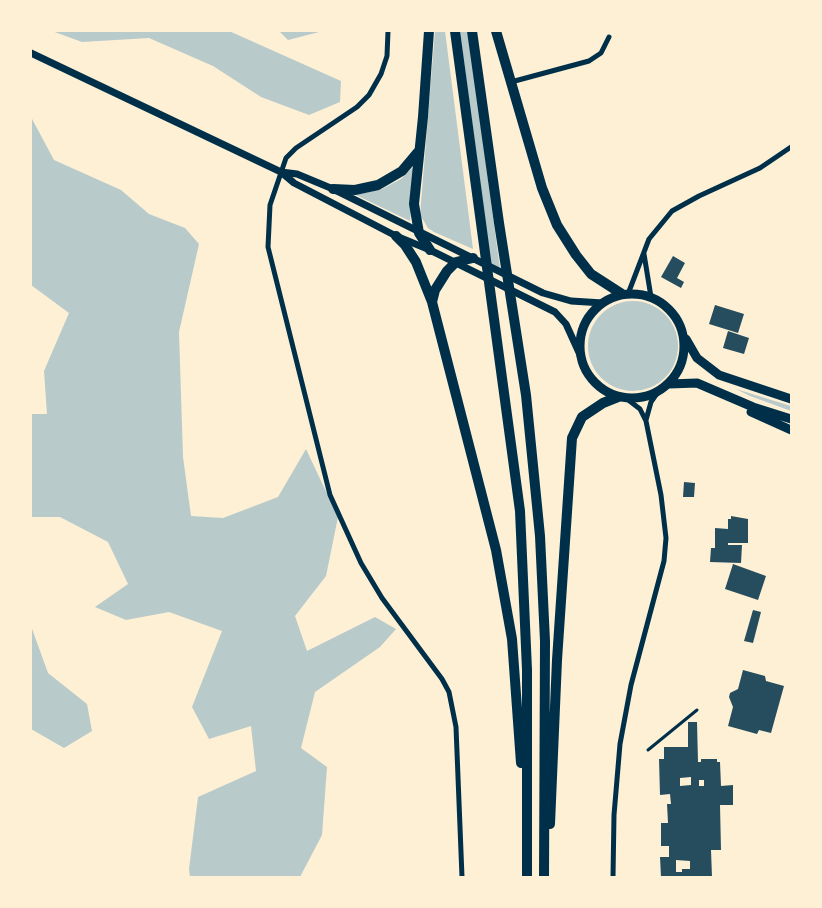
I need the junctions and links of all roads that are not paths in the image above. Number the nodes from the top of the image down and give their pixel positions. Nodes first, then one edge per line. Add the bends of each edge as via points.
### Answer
1 (388, 31) edge
2 (429, 31) edge
3 (455, 31) edge
4 (472, 31) edge
5 (496, 31) edge
6 (609, 37) dead end
7 (31, 53) edge
8 (510, 82) junction
9 (791, 147) edge
10 (420, 149) junction
11 (281, 172) junction
12 (333, 189) junction
13 (419, 232) junction
14 (396, 236) junction
15 (430, 250) junction
16 (644, 254) junction
17 (475, 258) junction
18 (456, 262) junction
19 (625, 294) junction
20 (651, 297) junction
21 (432, 302) junction
22 (603, 302) junction
23 (683, 332) junction
24 (581, 358) junction
25 (669, 384) junction
26 (658, 392) junction
27 (716, 392) junction
28 (623, 398) junction
29 (788, 399) edge
30 (791, 419) edge
31 (646, 421) junction
32 (791, 430) edge
33 (697, 710) dead end
34 (648, 750) dead end
35 (525, 825) junction
36 (462, 877) edge
37 (526, 877) edge
38 (544, 877) edge
39 (613, 877) edge

1 - 11 street via 387,56 368,96 289,154
2 - 10 highway
3 - 35 highway via 520,511 527,670
4 - 38 highway via 526,395 540,536 545,641
5 - 8 highway
6 - 8 street via 601,52 589,62
7 - 11 street
8 - 19 highway via 546,201 557,225 591,274
9 - 16 street via 760,168 672,211 653,233
10 - 12 highway via 408,166 386,182 368,188
10 - 13 highway via 414,204
11 - 12 street via 296,174
11 - 14 street via 294,183
11 - 36 street via 270,205 268,247 330,495 361,564 382,598 442,678 454,710
12 - 13 street
13 - 15 highway
13 - 17 street
14 - 15 street
14 - 21 highway via 416,262
15 - 18 street
16 - 19 street
16 - 20 street
17 - 18 highway
17 - 22 street via 543,293 571,301
18 - 21 highway via 435,290
18 - 24 street via 555,312 566,324
19 - 20 main road
19 - 22 main road
20 - 23 main road via 669,308
21 - 35 highway via 496,550 512,639
22 - 24 main road via 588,317 584,327 580,342
23 - 25 main road via 682,364
23 - 29 main road via 696,358 708,368 733,381
24 - 28 main road via 592,379 604,390
25 - 26 main road
25 - 27 main road via 697,383
26 - 28 main road via 643,398
26 - 31 street via 651,402
27 - 30 main road
27 - 32 main road
28 - 31 street via 640,409
28 - 38 highway via 603,403 582,417 572,438 549,842
31 - 39 street via 666,538 664,561 631,685 620,744
33 - 34 lane
35 - 37 highway

